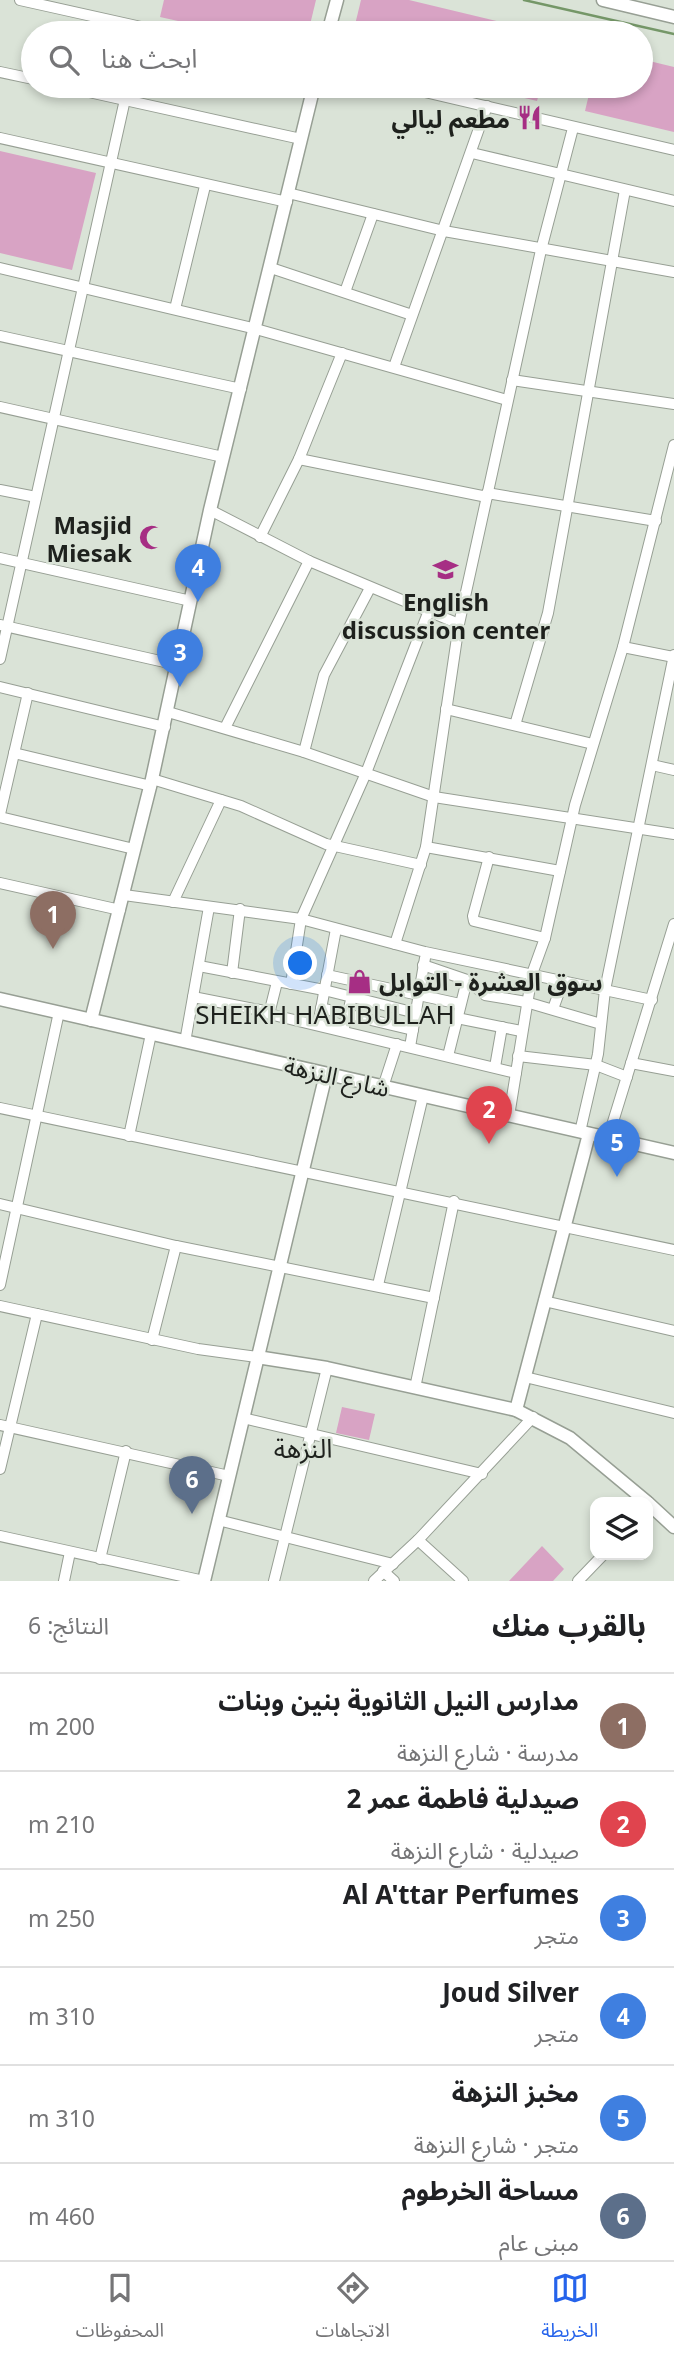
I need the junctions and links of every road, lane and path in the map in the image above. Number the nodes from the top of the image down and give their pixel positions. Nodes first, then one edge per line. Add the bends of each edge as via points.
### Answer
1 (20, 0) edge
2 (337, 0) edge
3 (603, 0) edge
4 (674, 17) edge
5 (104, 21) edge
6 (331, 21) edge
7 (0, 72) edge
8 (21, 76) edge
9 (116, 98) edge
10 (311, 98) edge
11 (452, 98) edge
12 (125, 100) junction
13 (487, 106) junction
14 (573, 128) junction
15 (0, 138) edge
16 (301, 139) junction
17 (674, 150) edge
18 (472, 153) junction
19 (109, 163) junction
20 (559, 175) junction
21 (205, 186) junction
22 (625, 190) junction
23 (288, 197) junction
24 (674, 201) edge
25 (373, 214) junction
26 (443, 231) junction
27 (541, 250) junction
28 (611, 261) junction
29 (0, 268) edge
30 (271, 268) junction
31 (674, 272) edge
32 (84, 287) junction
33 (345, 292) junction
34 (175, 309) junction
35 (412, 315) junction
36 (256, 329) junction
37 (0, 336) edge
38 (69, 352) junction
39 (342, 353) junction
40 (394, 367) junction
41 (512, 380) junction
42 (241, 389) junction
43 (589, 392) junction
44 (507, 401) junction
45 (674, 404) edge
46 (0, 407) edge
47 (54, 418) junction
48 (674, 445) edge
49 (223, 457) junction
50 (299, 459) junction
51 (0, 490) edge
52 (487, 495) junction
53 (36, 497) junction
54 (566, 507) junction
55 (210, 510) junction
56 (656, 521) junction
57 (260, 537) junction
58 (0, 558) edge
59 (309, 561) junction
60 (22, 562) junction
61 (370, 588) junction
62 (191, 601) junction
63 (428, 613) junction
64 (459, 624) junction
65 (4, 626) edge
66 (623, 647) junction
67 (674, 656) edge
68 (0, 659) edge
69 (178, 665) junction
70 (0, 687) edge
71 (28, 693) junction
72 (669, 704) edge
73 (446, 709) junction
74 (168, 712) junction
75 (515, 724) junction
76 (165, 727) junction
77 (225, 728) junction
78 (593, 744) junction
79 (304, 752) junction
80 (14, 754) junction
81 (652, 765) junction
82 (674, 770) edge
83 (366, 773) junction
84 (152, 783) junction
85 (434, 797) junction
86 (221, 800) junction
87 (0, 816) edge
88 (573, 817) junction
89 (639, 827) junction
90 (674, 834) edge
91 (334, 844) junction
92 (426, 847) junction
93 (134, 849) junction
94 (489, 857) junction
95 (421, 865) junction
96 (560, 871) junction
97 (0, 883) edge
98 (124, 895) junction
99 (173, 902) junction
100 (209, 907) junction
101 (240, 909) junction
102 (120, 910) junction
103 (301, 919) junction
104 (674, 924) edge
105 (336, 929) junction
106 (545, 938) junction
107 (395, 944) junction
108 (425, 952) junction
109 (424, 964) junction
110 (199, 967) junction
111 (232, 973) junction
112 (532, 974) junction
113 (327, 975) junction
114 (467, 980) junction
115 (356, 981) junction
116 (563, 981) junction
117 (276, 982) junction
118 (291, 985) junction
119 (324, 990) junction
120 (605, 990) junction
121 (419, 996) junction
122 (193, 997) junction
123 (352, 997) junction
124 (0, 999) edge
125 (652, 1000) junction
126 (526, 1002) junction
127 (460, 1004) junction
128 (321, 1008) junction
129 (553, 1010) junction
130 (59, 1012) junction
131 (270, 1012) junction
132 (416, 1013) junction
133 (348, 1014) junction
134 (457, 1018) junction
135 (92, 1020) junction
136 (601, 1024) junction
137 (318, 1025) junction
138 (502, 1027) junction
139 (413, 1030) junction
140 (343, 1031) junction
141 (521, 1031) junction
142 (151, 1034) junction
143 (185, 1042) junction
144 (397, 1044) junction
145 (410, 1047) junction
146 (448, 1056) junction
147 (518, 1056) junction
148 (631, 1063) junction
149 (596, 1065) junction
150 (495, 1067) junction
151 (674, 1071) edge
152 (516, 1073) junction
153 (326, 1074) junction
154 (627, 1077) junction
155 (383, 1087) junction
156 (423, 1096) junction
157 (0, 1108) edge
158 (37, 1116) junction
159 (509, 1116) junction
160 (585, 1133) junction
161 (129, 1136) junction
162 (608, 1138) junction
163 (674, 1153) edge
164 (303, 1174) junction
165 (399, 1191) junction
166 (454, 1201) junction
167 (0, 1204) edge
168 (17, 1208) junction
169 (563, 1224) junction
170 (176, 1246) junction
171 (674, 1250) edge
172 (281, 1265) junction
173 (0, 1285) edge
174 (378, 1285) junction
175 (434, 1298) junction
176 (544, 1301) junction
177 (0, 1306) edge
178 (37, 1314) junction
179 (674, 1331) edge
180 (152, 1340) junction
181 (257, 1357) junction
182 (327, 1368) junction
183 (524, 1377) junction
184 (415, 1388) junction
185 (516, 1410) junction
186 (674, 1413) edge
187 (533, 1417) junction
188 (243, 1418) junction
189 (5, 1426) edge
190 (310, 1433) junction
191 (126, 1451) junction
192 (0, 1469) edge
193 (482, 1474) junction
194 (229, 1476) junction
195 (640, 1497) edge
196 (653, 1508) edge
197 (218, 1520) junction
198 (674, 1527) edge
199 (285, 1535) junction
200 (0, 1536) edge
201 (418, 1540) junction
202 (70, 1552) junction
203 (100, 1559) junction
204 (598, 1560) edge
205 (394, 1564) junction
206 (383, 1572) junction
207 (64, 1581) edge
208 (204, 1581) edge
209 (274, 1581) edge
210 (374, 1581) edge
211 (394, 1581) edge
212 (463, 1581) edge
213 (578, 1581) edge

1 - 5 street
2 - 6 street
3 - 4 street
7 - 8 street
9 - 12 street
10 - 16 street
11 - 13 street
12 - 16 street
12 - 19 street
13 - 14 street
13 - 18 street
14 - 17 street
14 - 20 street
15 - 19 street
16 - 23 street
18 - 20 street
18 - 26 street
19 - 21 street
19 - 32 street
20 - 22 street
20 - 27 street
21 - 23 street
21 - 34 street
22 - 24 street
22 - 28 street
23 - 25 street
23 - 30 street
25 - 26 street
25 - 33 street
26 - 27 street
26 - 35 street
27 - 28 street
27 - 41 street
28 - 31 street
28 - 43 street
29 - 32 street
30 - 33 street
30 - 36 street
32 - 34 street
32 - 38 street
33 - 35 street
34 - 36 street
35 - 40 street
36 - 39 street
36 - 42 street
37 - 38 street
38 - 42 street
38 - 47 street
39 - 40 street
39 - 50 street
40 - 44 street
41 - 43 street
41 - 44 street
42 - 49 street
43 - 45 street
43 - 54 street
44 - 52 street
46 - 47 street
47 - 49 street
47 - 53 street
48 - 56 street
49 - 55 street
50 - 52 street
50 - 57 street
51 - 53 street
52 - 54 street
52 - 64 street
53 - 60 street
54 - 56 street
54 - 75 street via 545,629
55 - 57 street
55 - 62 street
56 - 66 street
57 - 59 street
58 - 60 street
59 - 61 street
59 - 77 street
60 - 62 street
60 - 65 street
61 - 63 street
61 - 79 street via 324,675
62 - 69 street
63 - 64 street
63 - 83 street
64 - 73 street
65 - 68 street
65 - 69 street
66 - 67 street
66 - 78 street
67 - 72 street
69 - 74 street
70 - 71 street
71 - 76 street
71 - 80 street
72 - 81 street
73 - 75 street
73 - 85 street
74 - 76 street
74 - 77 street
75 - 78 street
76 - 84 street
77 - 79 street
78 - 88 street
79 - 83 street
80 - 84 street
80 - 87 street
81 - 82 street
81 - 89 street
83 - 85 street
83 - 91 street
84 - 86 street
84 - 93 street
85 - 88 street
85 - 92 street
86 - 91 street
86 - 99 street
87 - 93 street
88 - 89 street
88 - 96 street
89 - 90 street
89 - 120 street
91 - 95 street
91 - 103 street
92 - 94 street
92 - 95 street
93 - 98 street
94 - 96 street
94 - 106 street via 474,921
95 - 107 street
96 - 106 street
97 - 102 street
98 - 99 street
98 - 102 street
99 - 100 street
100 - 101 street
100 - 110 street
101 - 103 street
101 - 111 street
102 - 135 street
103 - 105 street
103 - 118 street
104 - 125 street
105 - 107 street
105 - 113 street
106 - 112 street
107 - 108 street
108 - 109 street
108 - 112 street
109 - 114 street
109 - 121 street
110 - 111 street
110 - 122 street
111 - 117 street
112 - 116 street
112 - 126 street
113 - 115 street
113 - 119 street
114 - 126 street via 485,995
114 - 127 street
115 - 121 street
115 - 123 street
116 - 120 street
116 - 129 street
117 - 118 street
117 - 131 street
118 - 119 street
119 - 123 street
119 - 128 street
120 - 125 street
120 - 136 street
121 - 127 street
121 - 132 street
122 - 131 street
122 - 143 street
123 - 132 street
123 - 133 street
124 - 130 street, شارع النزهة
125 - 148 street
126 - 129 street
126 - 141 street
127 - 134 street
128 - 133 street
128 - 137 street
129 - 136 street
130 - 135 street, شارع النزهة
130 - 158 street
131 - 137 street
132 - 139 street
133 - 139 street
133 - 140 street
134 - 138 street
134 - 146 street
135 - 142 street, شارع النزهة
136 - 149 street
137 - 140 street
138 - 141 street
138 - 150 street
139 - 145 street
140 - 144 street
141 - 147 street
142 - 143 street, شارع النزهة
142 - 161 street
143 - 153 street, شارع النزهة
144 - 145 street
144 - 155 street
145 - 146 street
146 - 150 street
147 - 149 street
147 - 152 street
148 - 151 street
148 - 154 street
149 - 154 street
149 - 160 street
150 - 152 street
152 - 159 street
153 - 155 street, شارع النزهة
153 - 164 street
154 - 162 street
155 - 156 street, شارع النزهة
156 - 159 street, شارع النزهة
156 - 165 street
157 - 158 street
158 - 161 street
158 - 168 street
159 - 160 street, شارع النزهة
160 - 162 street, شارع النزهة
160 - 169 street
161 - 164 street
162 - 163 street, شارع النزهة
164 - 165 street
164 - 172 street
165 - 166 street
165 - 174 street
166 - 169 street
166 - 175 street
167 - 168 street
168 - 170 street
168 - 173 street
169 - 171 street
169 - 176 street
170 - 172 street
170 - 180 street
172 - 174 street
172 - 181 street
174 - 175 street
175 - 184 street
176 - 179 street
176 - 183 street
177 - 178 street
178 - 180 street
178 - 189 street
180 - 181 street
181 - 182 street
181 - 188 street
182 - 184 street
182 - 190 street
183 - 185 street
183 - 186 street
184 - 185 street
185 - 187 street
187 - 193 street
187 - 195 street via 570,1438
188 - 190 street
188 - 194 street
189 - 191 street
189 - 192 street
190 - 193 street
190 - 199 street
191 - 194 street
191 - 203 street
193 - 201 street
194 - 197 street
196 - 198 street
197 - 199 street
197 - 208 street
199 - 205 street
199 - 209 street
200 - 202 street
201 - 205 street
201 - 212 street
202 - 203 street
202 - 207 street
203 - 208 street
204 - 213 street
205 - 206 street
206 - 210 street
206 - 211 street

